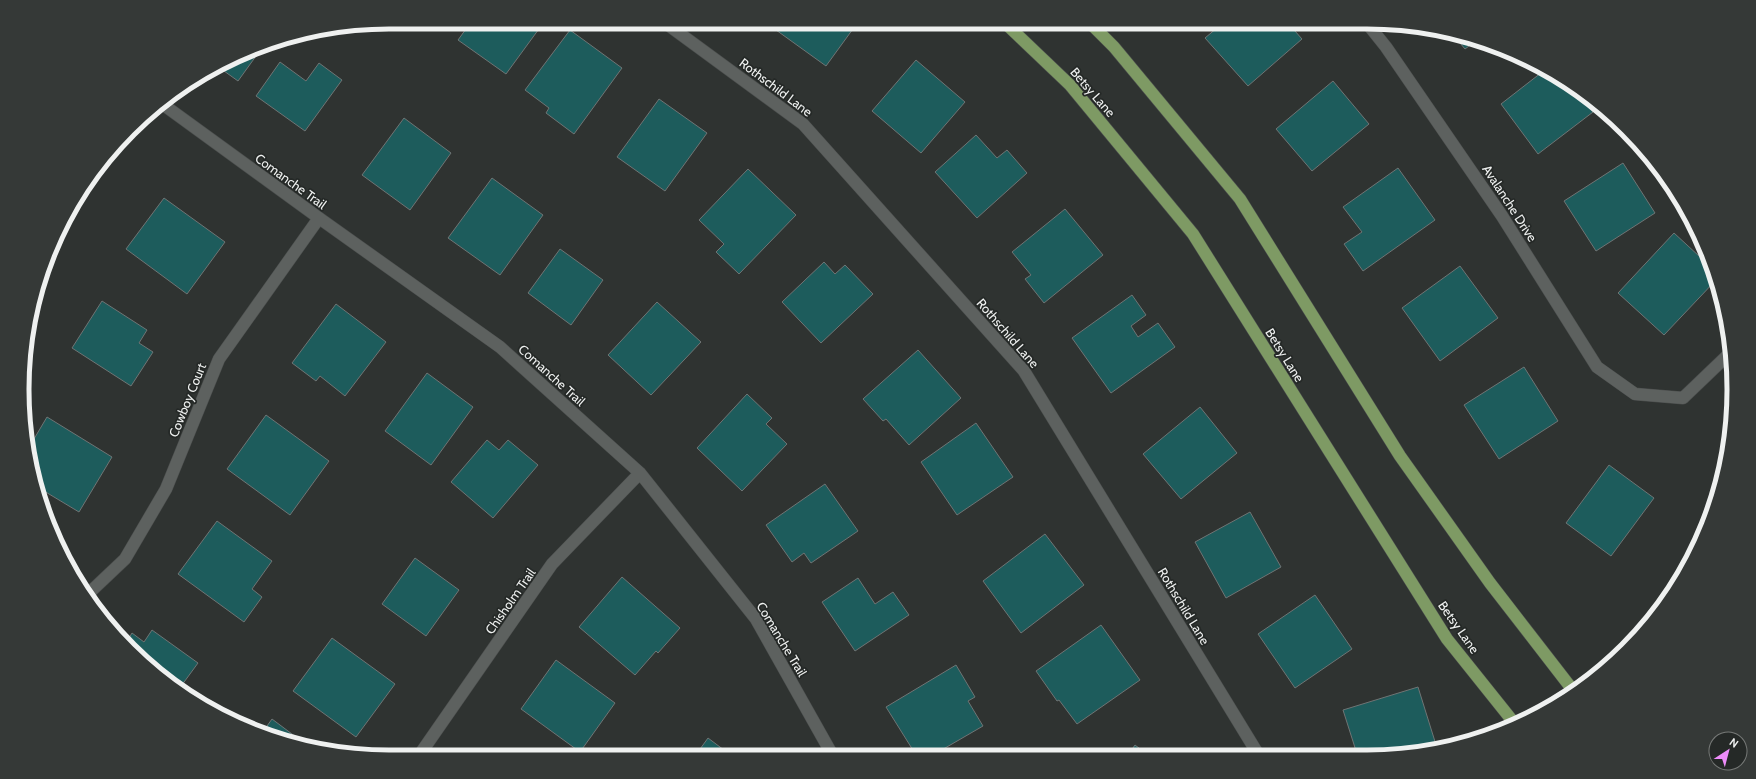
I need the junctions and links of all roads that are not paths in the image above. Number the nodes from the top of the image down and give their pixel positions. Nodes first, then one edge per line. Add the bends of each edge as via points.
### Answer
1 (674, 29) edge
2 (1011, 29) edge
3 (1096, 29) edge
4 (1372, 29) edge
5 (166, 106) edge
6 (319, 218) junction
7 (1725, 357) edge
8 (640, 473) junction
9 (91, 591) edge
10 (1570, 687) edge
11 (1511, 720) edge
12 (423, 750) edge
13 (830, 750) edge
14 (1256, 750) edge

1 - 14 street, Rothschild Lane via 803,124 1024,371
2 - 11 main road, Betsy Lane via 1070,85 1193,234 1447,639
3 - 10 main road via 1114,47 1240,199 1400,456 1490,583
4 - 7 street, Avalanche Drive via 1502,216 1597,366 1635,394 1683,398
5 - 6 street, Comanche Trail
6 - 8 street, Comanche Trail via 500,346
6 - 9 street, Cowboy Court via 219,359 166,489 125,559
8 - 12 street, Chisholm Trail via 552,564
8 - 13 street, Comanche Trail via 756,619

